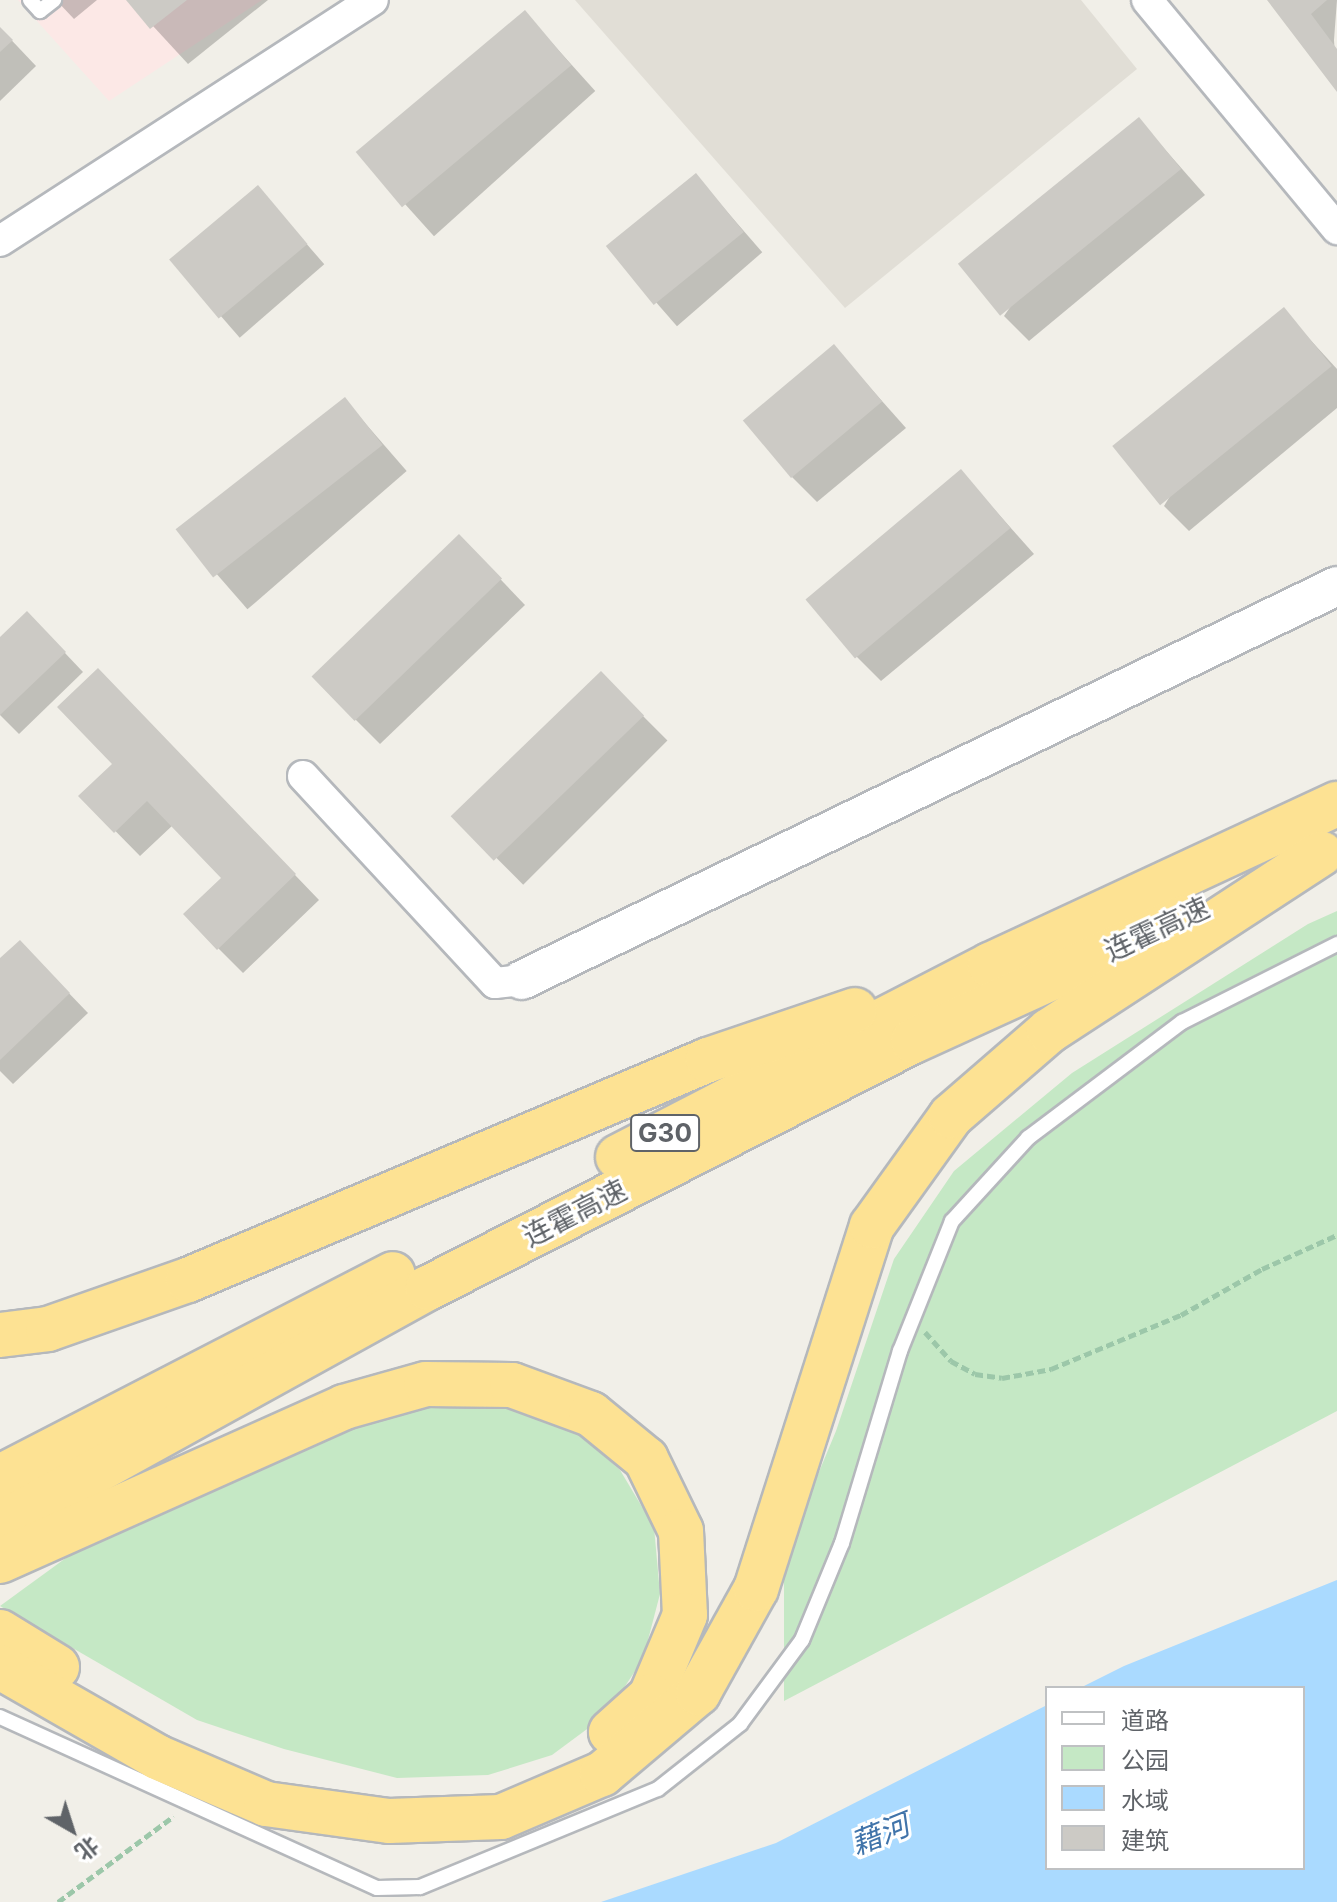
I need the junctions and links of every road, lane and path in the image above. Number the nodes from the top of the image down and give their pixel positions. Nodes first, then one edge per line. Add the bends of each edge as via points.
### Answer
1 (30, 0) edge
2 (54, 0) edge
3 (373, 0) edge
4 (1157, 4) edge
5 (1337, 229) edge
6 (0, 241) edge
7 (1337, 586) edge
8 (303, 776) dead end
9 (1337, 804) edge
10 (1329, 851) edge
11 (1337, 944) edge
12 (990, 965) junction
13 (522, 980) joint
14 (1337, 1235) edge
15 (913, 1319) junction
16 (0, 1335) edge
17 (5, 1505) edge
18 (0, 1561) edge
19 (0, 1632) edge
20 (0, 1667) edge
21 (0, 1717) edge
22 (191, 1804) junction
23 (58, 1902) edge

1 - 2 lane via 40,11
3 - 6 street
4 - 5 street
7 - 13 street
8 - 13 street via 495,983
9 - 12 highway, 连霍高速 / G30
10 - 17 highway, 连霍高速 / G30 via 899,1048
10 - 20 highway via 1049,1031 951,1116 872,1226 756,1589 698,1693 602,1774 501,1817 389,1821 266,1804 157,1757
11 - 15 lane via 1182,1022 1028,1138 952,1221
12 - 16 highway via 708,1060 188,1280 48,1329
12 - 17 highway, 连霍高速 / G30
14 - 15 path via 1181,1315 1051,1369 1002,1378 975,1374 951,1361
15 - 22 lane via 842,1543 802,1640 740,1724 658,1789 420,1887 377,1888
18 - 19 highway via 344,1407 426,1384 512,1385 591,1414 646,1459 681,1531 685,1615 651,1696 573,1767 482,1798 361,1796 244,1767 147,1718
21 - 22 lane
22 - 23 path

